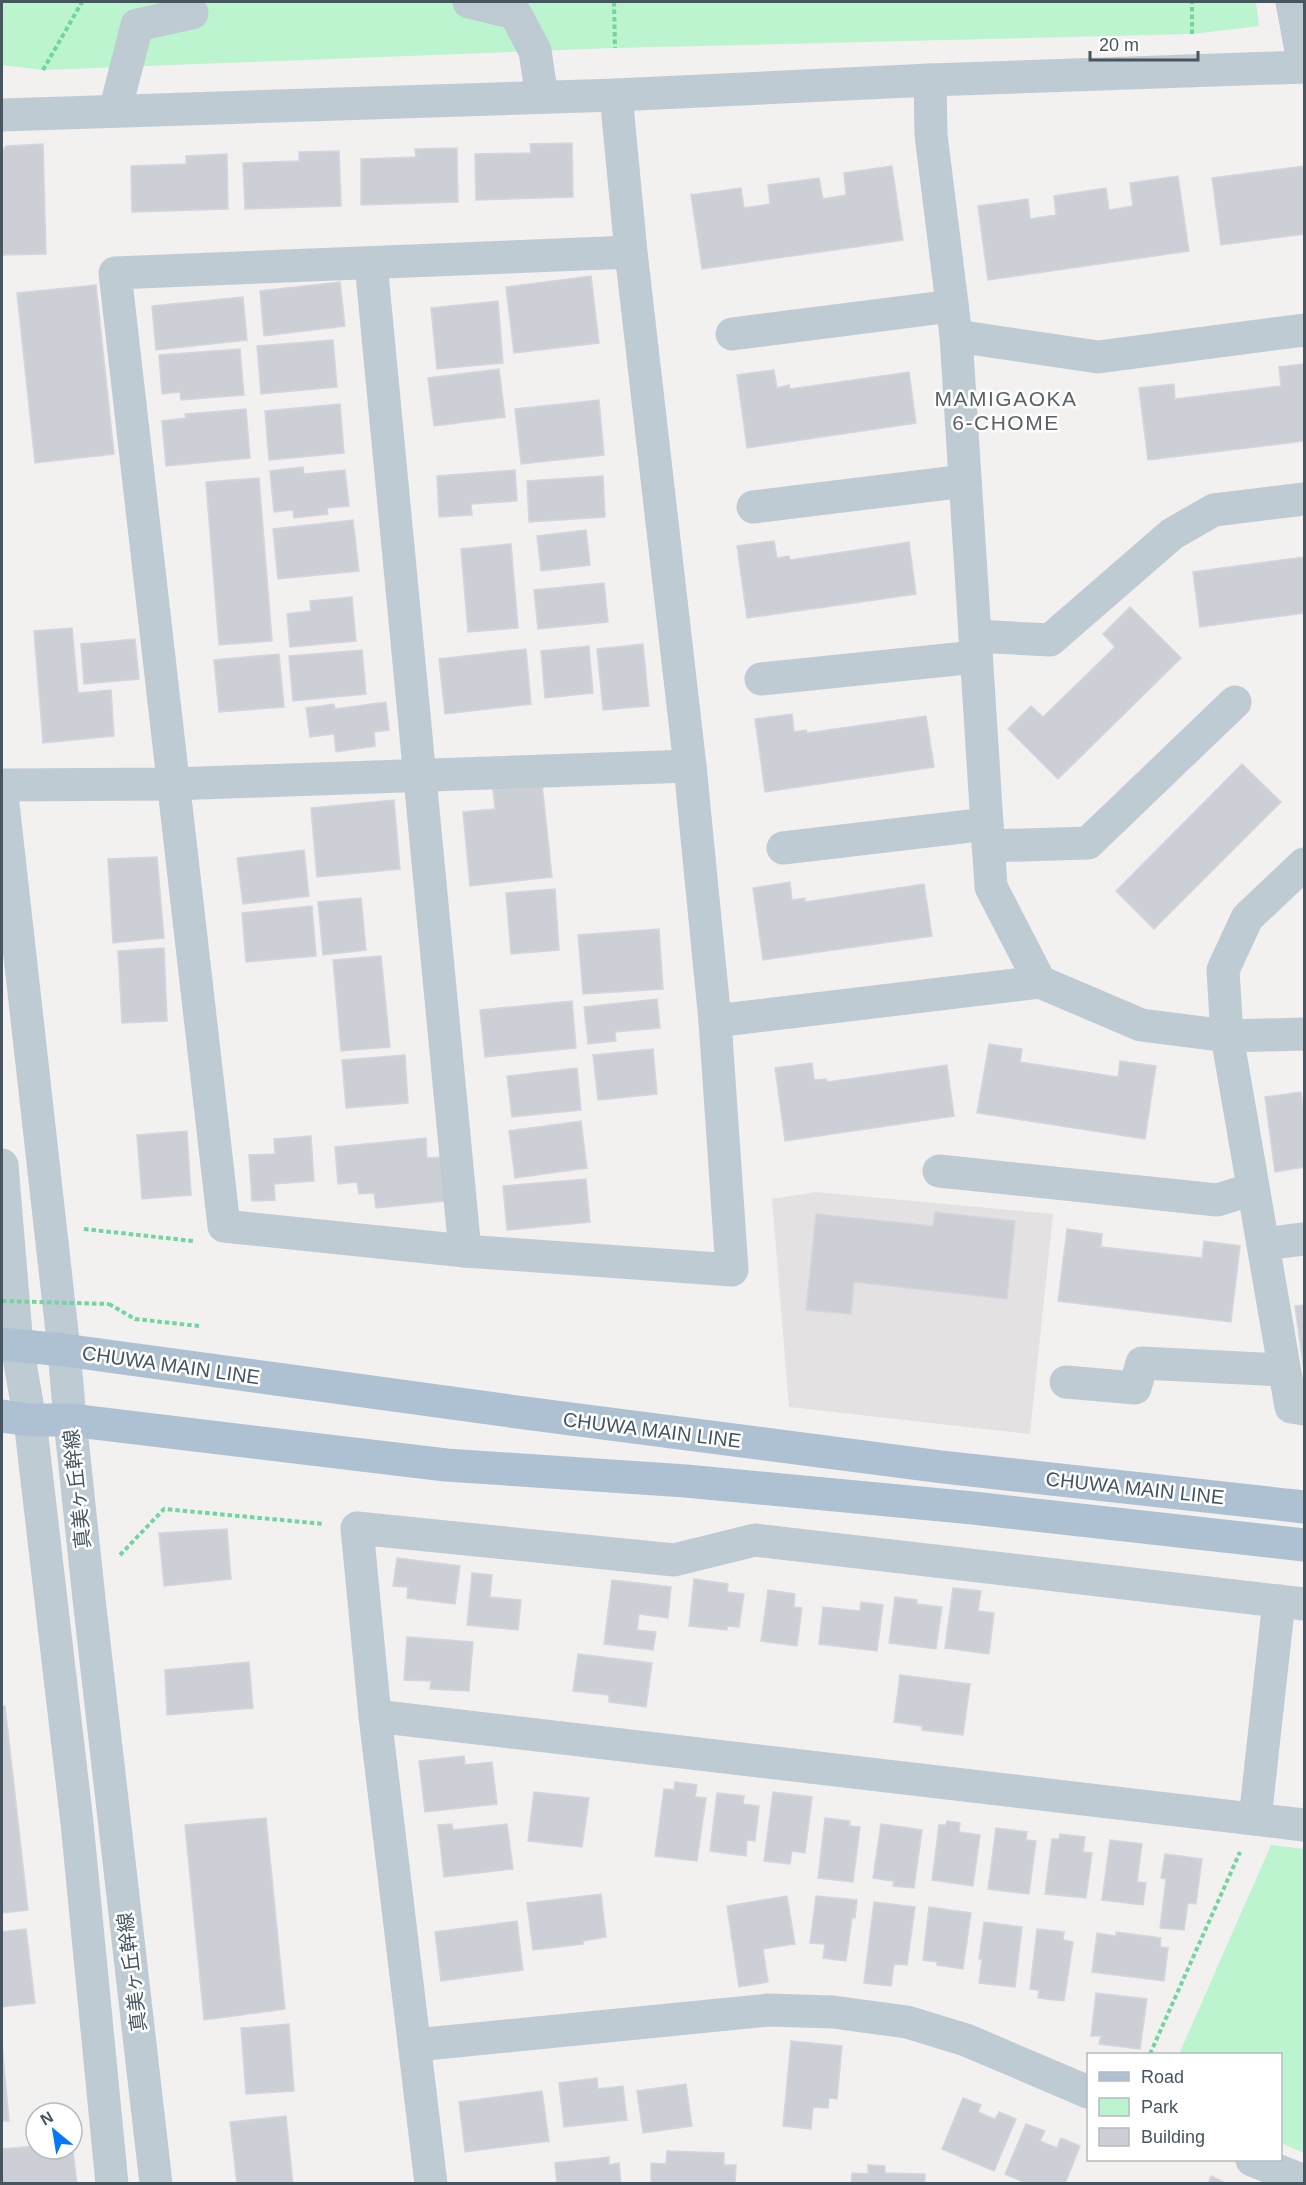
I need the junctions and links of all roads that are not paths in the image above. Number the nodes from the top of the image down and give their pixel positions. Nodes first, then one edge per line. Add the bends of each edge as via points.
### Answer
1 (469, 2) edge
2 (1292, 2) edge
3 (192, 13) dead end
4 (1304, 67) edge
5 (930, 80) junction
6 (616, 95) junction
7 (542, 97) junction
8 (115, 111) junction
9 (2, 115) edge
10 (631, 252) junction
11 (371, 262) junction
12 (954, 321) junction
13 (1305, 330) edge
14 (732, 334) dead end
15 (965, 481) junction
16 (1305, 499) edge
17 (753, 507) dead end
18 (976, 646) junction
19 (761, 679) dead end
20 (1236, 702) dead end
21 (690, 766) junction
22 (419, 776) junction
23 (173, 784) junction
24 (2, 785) edge
25 (2, 795) edge
26 (988, 835) junction
27 (783, 848) dead end
28 (1305, 864) edge
29 (1040, 982) junction
30 (715, 1021) junction
31 (1305, 1034) edge
32 (1227, 1036) junction
33 (2, 1166) edge
34 (939, 1171) dead end
35 (1253, 1189) junction
36 (1305, 1239) edge
37 (1263, 1244) junction
38 (465, 1251) junction
39 (9, 1345) edge
40 (64, 1350) junction
41 (1284, 1370) junction
42 (1066, 1382) dead end
43 (1305, 1409) edge
44 (16, 1418) edge
45 (70, 1420) junction
46 (1305, 1507) edge
47 (1305, 1545) edge
48 (1292, 1602) edge
49 (375, 1716) junction
50 (1255, 1819) junction
51 (1305, 1825) edge
52 (416, 2045) junction
53 (1087, 2091) edge
54 (1255, 2161) edge
55 (1305, 2181) edge
56 (112, 2184) edge
57 (156, 2184) edge
58 (431, 2184) edge

1 - 7 street via 515,13 535,51
2 - 4 street
3 - 8 street via 137,25
4 - 5 street
5 - 6 street
5 - 12 street via 931,135
6 - 7 street
6 - 10 street
7 - 8 street
8 - 9 street
10 - 11 street
10 - 21 street
11 - 22 street
11 - 23 street via 115,273
12 - 13 street via 1098,357
12 - 14 street
12 - 15 street
15 - 17 street
15 - 18 street
16 - 18 street via 1214,510 1172,534 1050,640
18 - 19 street
18 - 26 street
20 - 26 street via 1088,843
21 - 22 street
21 - 30 street
22 - 23 street
22 - 38 street
23 - 24 street
23 - 38 street via 224,1226
25 - 40 street, 真美ヶ丘幹線
26 - 27 street
26 - 29 street via 991,887
28 - 32 street via 1247,918 1222,970
29 - 30 street
29 - 32 street via 1142,1026
30 - 38 street via 732,1270
31 - 32 street
32 - 35 street
33 - 39 street, 真美ヶ丘幹線
34 - 35 street via 1217,1200
35 - 37 street
36 - 37 street
37 - 41 street
39 - 40 main road, CHUWA MAIN LINE
39 - 44 street, 真美ヶ丘幹線
40 - 45 street, 真美ヶ丘幹線
40 - 46 main road, CHUWA MAIN LINE via 942,1467
41 - 42 street via 1142,1363 1135,1388
41 - 43 street via 1291,1407
44 - 45 main road, CHUWA MAIN LINE
44 - 56 street, 真美ヶ丘幹線 via 77,1823
45 - 47 main road, CHUWA MAIN LINE via 446,1465 709,1483
45 - 57 street, 真美ヶ丘幹線
48 - 49 street via 755,1540 674,1560 357,1528
48 - 50 street
49 - 50 street
49 - 52 street
50 - 51 street
52 - 53 street via 769,2010 833,2012 907,2022 966,2040
52 - 58 street
54 - 55 street

